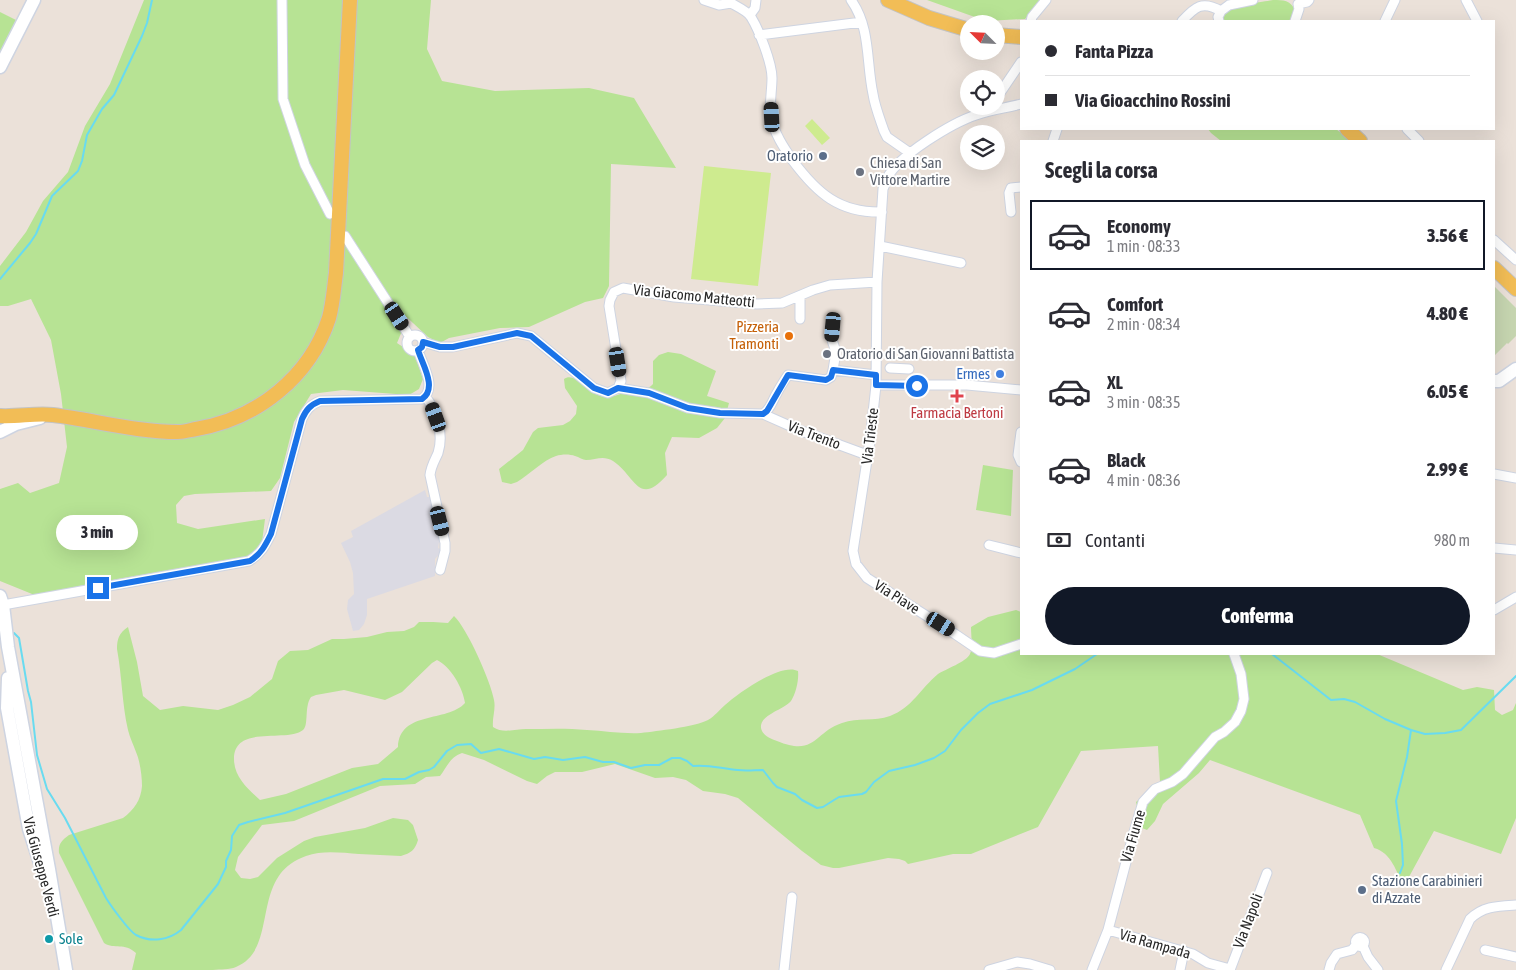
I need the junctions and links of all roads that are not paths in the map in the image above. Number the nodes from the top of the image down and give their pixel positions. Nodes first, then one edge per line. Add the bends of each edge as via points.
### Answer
1 (34, 0) edge
2 (282, 0) edge
3 (350, 0) edge
4 (704, 0) edge
5 (756, 0) edge
6 (851, 0) edge
7 (888, 0) edge
8 (1046, 0) edge
9 (1253, 0) edge
10 (1309, 0) edge
11 (1395, 0) edge
12 (1466, 0) edge
13 (1243, 1) edge
14 (728, 2) edge
15 (1296, 2) edge
16 (1221, 11) junction
17 (750, 15) junction
18 (1031, 20) edge
19 (1183, 20) edge
20 (1219, 20) edge
21 (1295, 20) edge
22 (1385, 20) edge
23 (1476, 20) edge
24 (862, 22) junction
25 (960, 27) edge
26 (759, 35) junction
27 (1005, 35) edge
28 (1020, 37) edge
29 (1020, 64) edge
30 (0, 67) edge
31 (1005, 86) edge
32 (1020, 104) edge
33 (1005, 107) edge
34 (976, 115) edge
35 (1348, 130) edge
36 (1408, 130) edge
37 (1359, 140) edge
38 (1418, 140) edge
39 (910, 153) junction
40 (1020, 187) edge
41 (882, 212) junction
42 (1012, 212) dead end
43 (330, 214) dead end
44 (345, 236) dead end
45 (1495, 241) edge
46 (880, 246) junction
47 (1516, 260) edge
48 (961, 263) dead end
49 (1495, 270) edge
50 (877, 282) junction
51 (1516, 289) edge
52 (800, 296) junction
53 (800, 319) dead end
54 (833, 327) dead end
55 (410, 336) junction
56 (420, 346) junction
57 (909, 369) dead end
58 (1516, 369) edge
59 (833, 370) junction
60 (876, 375) junction
61 (1495, 382) edge
62 (876, 385) junction
63 (898, 385) junction
64 (618, 388) junction
65 (1020, 390) edge
66 (425, 396) junction
67 (763, 414) junction
68 (51, 415) junction
69 (2, 417) edge
70 (0, 432) edge
71 (1020, 440) edge
72 (867, 454) junction
73 (1020, 460) edge
74 (1495, 474) edge
75 (1516, 478) edge
76 (989, 545) dead end
77 (1495, 548) edge
78 (1516, 550) edge
79 (1020, 553) edge
80 (856, 564) joint
81 (440, 570) dead end
82 (1516, 597) edge
83 (1, 600) edge
84 (1495, 609) edge
85 (1020, 644) edge
86 (8, 647) junction
87 (1234, 655) edge
88 (22, 728) junction
89 (22, 784) junction
90 (41, 829) junction
91 (1267, 873) dead end
92 (792, 897) dead end
93 (1516, 904) edge
94 (1108, 930) junction
95 (60, 934) junction
96 (1485, 950) dead end
97 (1184, 951) junction
98 (1516, 957) edge
99 (66, 970) edge
100 (784, 970) edge
101 (989, 970) edge
102 (1050, 970) edge
103 (1092, 970) edge
104 (1180, 970) edge
105 (1230, 970) edge
106 (1328, 970) edge
107 (1378, 970) edge
108 (1446, 970) edge

1 - 30 main road
2 - 43 street via 283,99 305,165
3 - 68 main road via 336,272 330,316 311,357 280,391 249,413 216,426 179,432
4 - 14 street via 719,5
5 - 17 street
6 - 24 street
7 - 25 main road
8 - 18 street
9 - 13 street
10 - 15 street
11 - 22 street
12 - 23 street
13 - 16 street
14 - 17 street
15 - 21 street via 1299,9
16 - 19 street via 1205,4
16 - 20 street
17 - 26 street
24 - 26 street
24 - 39 street via 873,95 884,131 887,137
26 - 41 street via 770,65 775,131 784,148 806,178 831,200 861,210
27 - 28 main road
29 - 31 street
32 - 33 street, Via Trieste
34 - 39 street, Via Trieste
35 - 37 main road
36 - 38 street
39 - 41 street, Via Trieste via 888,177 883,188
40 - 42 street via 1011,188 1009,193
41 - 46 street, Via Trieste
44 - 55 street
45 - 47 street
46 - 48 street
46 - 50 street, Via Trieste
49 - 51 main road
50 - 52 street, Via Giacomo Matteotti via 830,285
50 - 60 street, Via Trieste
52 - 53 street
52 - 64 street, Via Giacomo Matteotti via 782,303 757,304 674,297 623,288 614,292 609,306 621,381
54 - 59 street via 832,340 836,352
55 - 56 street via 418,335
55 - 56 street via 407,341 409,347 412,350
56 - 64 street via 453,347 517,333 531,336 594,388 608,393
56 - 66 street via 430,388
57 - 63 street via 894,369
58 - 61 main road
59 - 60 street
59 - 67 street via 826,380 788,375
60 - 62 street, Via Trieste
62 - 63 street
62 - 72 street, Via Trieste
63 - 65 street via 967,384
64 - 67 street, Via Trento via 649,393 688,408
66 - 81 street via 436,417 440,440 430,475 445,543
66 - 83 street via 417,399 332,400 311,405 302,419 271,534 264,548 250,561
67 - 72 street, Via Trento
68 - 69 main road
68 - 70 main road via 16,424
71 - 73 street
72 - 80 street, Via Trieste via 853,551
74 - 75 street
76 - 79 street
77 - 78 street
80 - 85 street, Via Piave via 867,578 980,651 994,653
82 - 84 street
83 - 86 main road, Via Giuseppe Verdi
86 - 88 main road, Via Giuseppe Verdi
86 - 89 main road, Via Giuseppe Verdi via 7,708
87 - 94 street, Via Fiume via 1244,699 1241,711 1235,722 1214,737 1183,774 1155,789 1144,802
88 - 89 main road, Via Giuseppe Verdi via 26,774
88 - 90 main road, Via Giuseppe Verdi
89 - 90 main road, Via Giuseppe Verdi via 28,788
89 - 95 main road, Via Giuseppe Verdi via 29,829
90 - 95 main road, Via Giuseppe Verdi
91 - 105 street, Via Napoli
92 - 100 street
93 - 108 street via 1485,908 1470,919
94 - 97 street, Via Rampada
94 - 103 street, Via Fiume
95 - 99 main road
96 - 98 street
97 - 104 street
97 - 105 street, Via Rampada
101 - 102 street via 1016,962
106 - 107 street via 1337,954 1360,945

